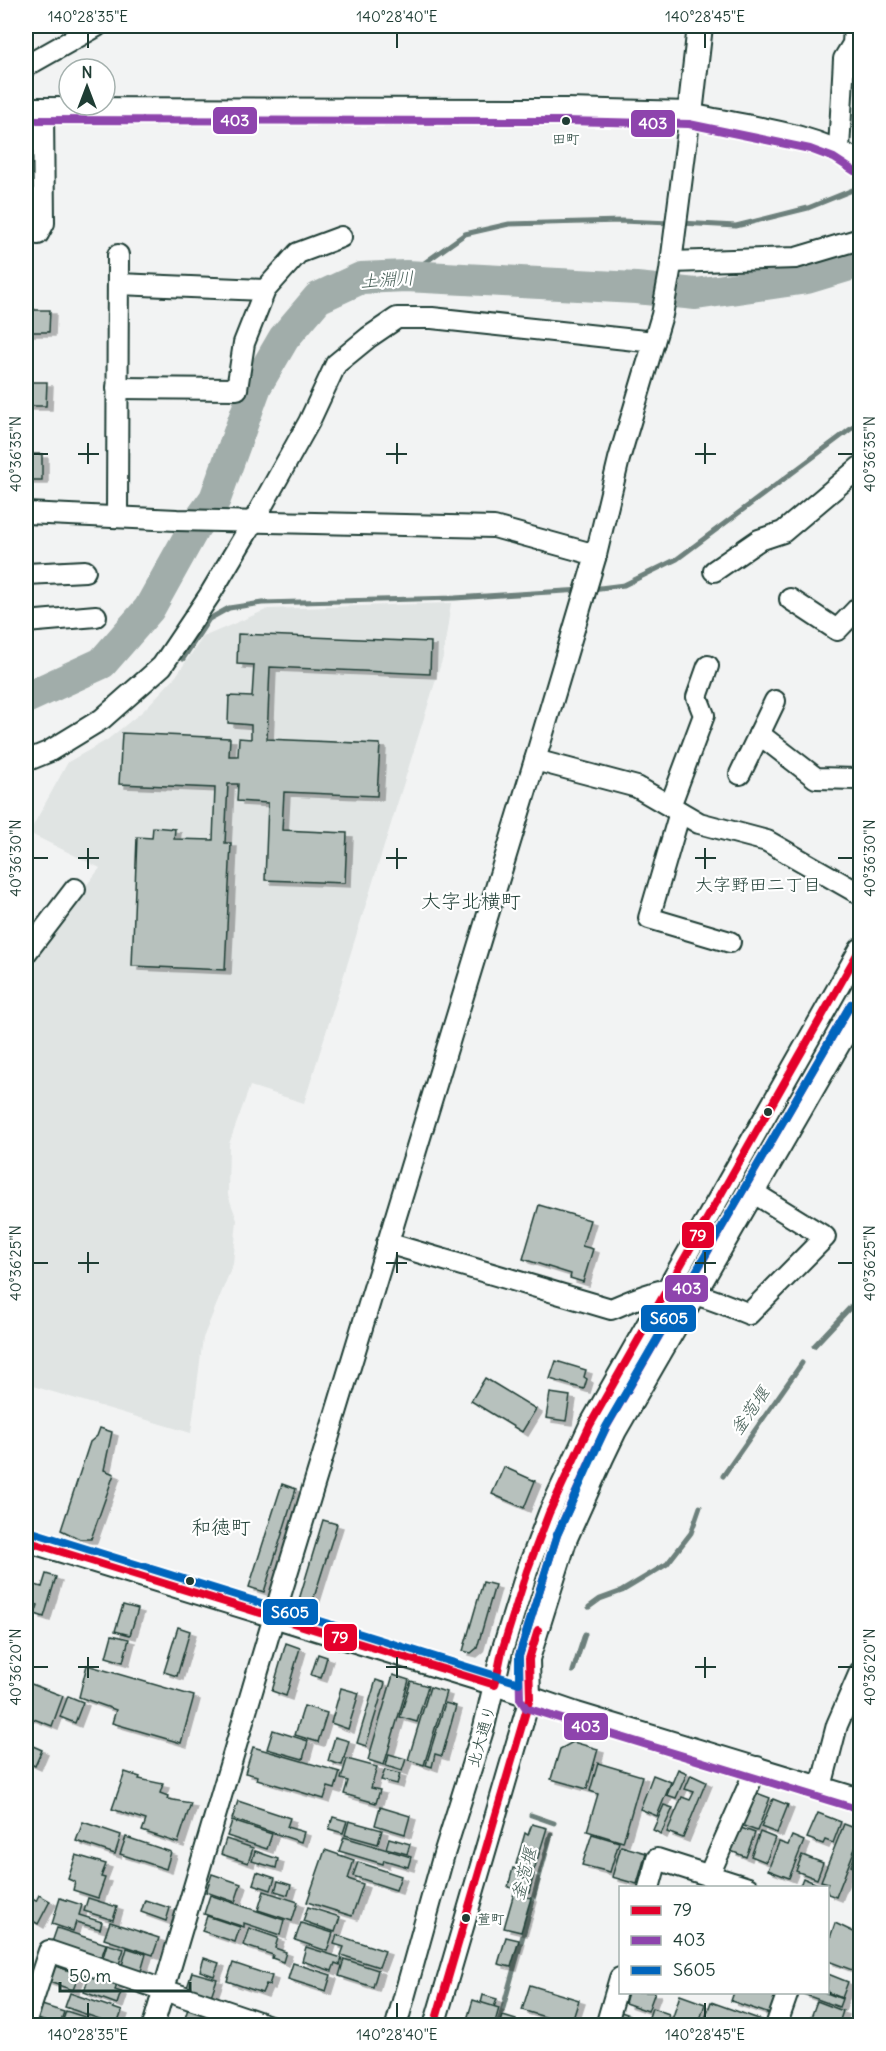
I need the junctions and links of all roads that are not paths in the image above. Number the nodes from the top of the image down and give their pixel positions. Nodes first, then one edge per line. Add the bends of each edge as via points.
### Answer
1 (97, 26) edge
2 (700, 26) edge
3 (854, 26) edge
4 (26, 66) edge
5 (34, 110) edge
6 (690, 114) junction
7 (839, 149) junction
8 (861, 162) edge
9 (38, 234) dead end
10 (341, 237) dead end
11 (861, 239) edge
12 (118, 255) dead end
13 (671, 267) junction
14 (118, 284) junction
15 (265, 290) junction
16 (654, 342) junction
17 (117, 388) junction
18 (861, 467) edge
19 (26, 513) edge
20 (117, 517) junction
21 (253, 522) junction
22 (596, 555) junction
23 (85, 571) dead end
24 (714, 571) dead end
25 (26, 574) edge
26 (790, 599) dead end
27 (861, 606) edge
28 (96, 616) dead end
29 (26, 622) edge
30 (708, 666) dead end
31 (775, 701) dead end
32 (759, 734) junction
33 (535, 760) junction
34 (26, 761) edge
35 (740, 774) dead end
36 (861, 781) edge
37 (675, 809) junction
38 (75, 889) dead end
39 (861, 894) edge
40 (730, 942) dead end
41 (861, 949) edge
42 (26, 953) edge
43 (861, 1009) edge
44 (754, 1193) junction
45 (387, 1243) junction
46 (667, 1290) junction
47 (696, 1295) junction
48 (26, 1540) edge
49 (274, 1618) junction
50 (861, 1672) edge
51 (495, 1685) junction
52 (530, 1698) junction
53 (757, 1767) junction
54 (821, 1786) junction
55 (861, 1799) edge
56 (709, 1875) junction
57 (649, 1886) edge
58 (745, 1886) edge
59 (619, 1984) edge
60 (165, 1989) junction
61 (787, 1994) edge
62 (26, 2021) edge
63 (153, 2025) edge
64 (270, 2025) edge
65 (396, 2025) edge
66 (434, 2025) edge
67 (606, 2025) edge
68 (776, 2025) edge

1 - 4 street
2 - 6 main road
3 - 7 street via 853,44 844,59
5 - 6 main road
5 - 9 street via 44,223
6 - 7 street via 813,139
6 - 13 street
7 - 8 street
10 - 15 street via 298,253
11 - 13 street via 796,258
12 - 14 street
13 - 16 street
14 - 15 street
14 - 17 street
15 - 17 street via 244,343 237,389
16 - 21 street via 432,318 397,318 336,364 309,422
16 - 22 street via 619,459
17 - 20 street
18 - 24 street via 783,532 759,540
19 - 20 street
20 - 21 street
21 - 22 street via 494,527
21 - 34 street via 162,666 102,719
22 - 33 street
23 - 25 street
26 - 27 street via 837,630
28 - 29 street
30 - 37 street via 697,697 704,716
31 - 32 street
32 - 35 street
32 - 36 street via 816,778
33 - 37 street via 637,787
33 - 45 street
37 - 39 street via 699,823 767,841
37 - 40 street via 649,918
38 - 42 street
41 - 46 street, 北大通り
43 - 44 street
44 - 47 street
44 - 47 street via 825,1237 749,1314
45 - 46 street via 611,1309
45 - 49 street
46 - 47 street
46 - 51 street, 北大通り via 590,1425 549,1513 523,1583
47 - 52 street via 616,1431 567,1538 529,1659
48 - 49 street
49 - 51 street
49 - 60 street
50 - 54 street via 837,1725
51 - 52 street
51 - 65 street, 北大通り
52 - 53 street
52 - 66 street
53 - 54 street
53 - 56 street
54 - 55 street
56 - 57 street via 657,1859
56 - 58 street
59 - 67 street
60 - 62 street via 49,1951
60 - 63 street
60 - 64 street
61 - 68 street

